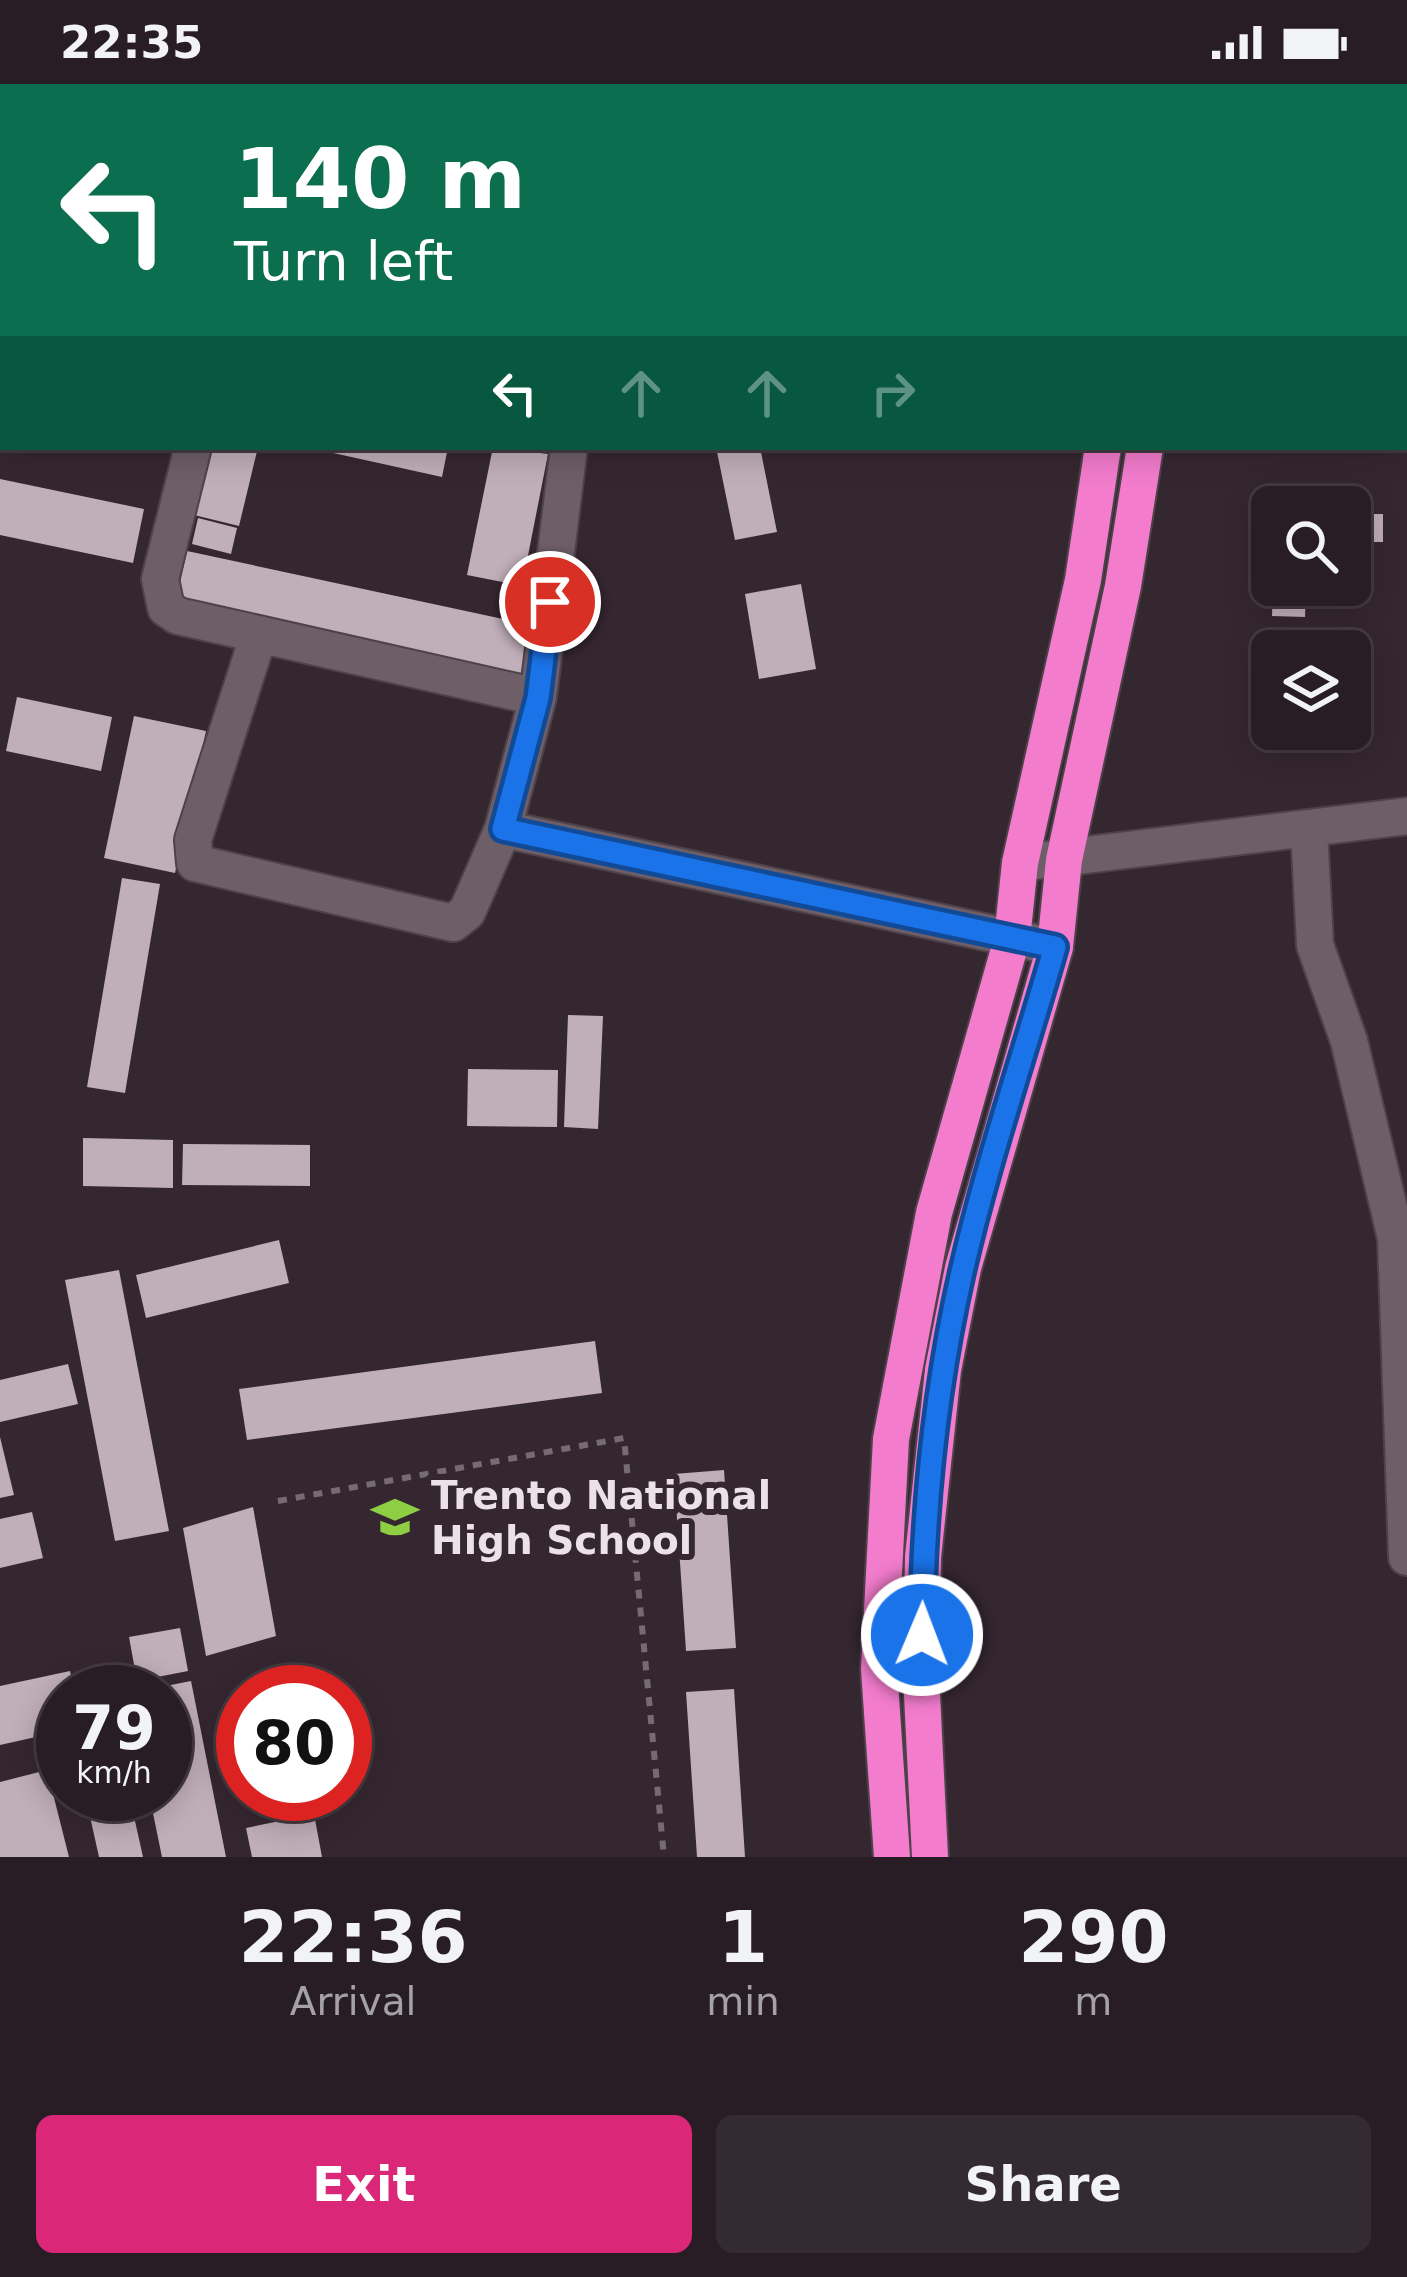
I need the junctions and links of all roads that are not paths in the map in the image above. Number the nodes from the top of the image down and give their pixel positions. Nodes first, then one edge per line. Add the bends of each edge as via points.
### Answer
1 (192, 450) edge
2 (569, 450) edge
3 (1103, 450) edge
4 (1144, 450) edge
5 (1083, 580) junction
6 (1123, 586) junction
7 (259, 634) junction
8 (538, 698) junction
9 (1407, 816) edge
10 (503, 829) junction
11 (1309, 829) junction
12 (1064, 860) junction
13 (1020, 863) junction
14 (1012, 939) junction
15 (1055, 947) junction
16 (1407, 1557) edge
17 (892, 1857) edge
18 (930, 1857) edge

1 - 7 street via 161,596 178,616
2 - 8 street
3 - 5 highway
4 - 6 highway
5 - 6 highway
5 - 13 highway
6 - 12 highway
7 - 8 street
7 - 10 street via 193,840 195,863 453,923 467,912
8 - 10 street
9 - 11 street
10 - 14 street
11 - 12 street
11 - 16 street via 1315,945 1349,1041 1396,1238
12 - 13 street
12 - 15 highway
13 - 14 highway
14 - 15 street
14 - 17 highway via 934,1213 892,1438 879,1669
15 - 18 highway via 963,1268 943,1370 922,1556

